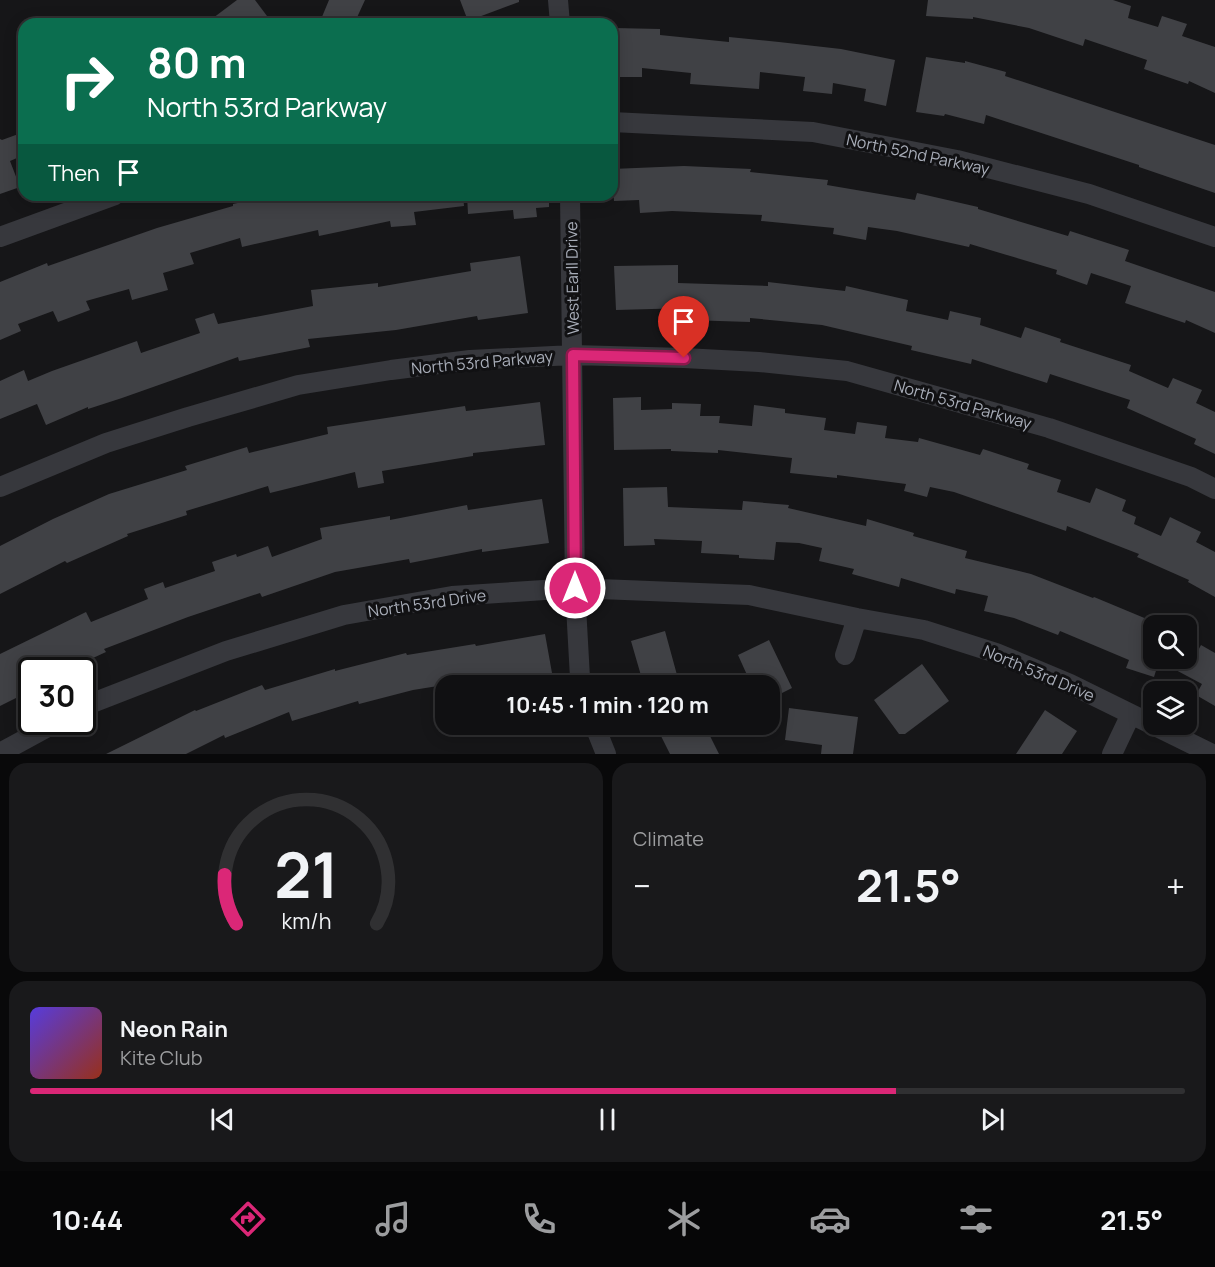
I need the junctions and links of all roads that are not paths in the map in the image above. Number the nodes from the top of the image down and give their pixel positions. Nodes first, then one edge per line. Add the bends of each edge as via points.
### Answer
1 (558, 0) edge
2 (560, 18) edge
3 (618, 122) edge
4 (99, 201) edge
5 (570, 201) edge
6 (0, 237) edge
7 (1215, 237) edge
8 (573, 355) junction
9 (0, 487) edge
10 (1215, 489) edge
11 (575, 588) junction
12 (857, 618) junction
13 (845, 655) dead end
14 (580, 675) edge
15 (96, 702) edge
16 (1131, 714) junction
17 (33, 735) edge
18 (598, 735) edge
19 (0, 753) edge
20 (606, 754) edge
21 (1112, 754) edge
22 (1212, 754) edge

1 - 2 street
3 - 7 street, North 52nd Parkway via 825,134 957,160 1089,194
4 - 6 street
5 - 8 street, West Earll Drive
8 - 9 street, North 53rd Parkway via 470,360 298,385 106,443
8 - 10 street, North 53rd Parkway via 727,360 847,371 1049,428
8 - 11 street, West Earll Drive
11 - 12 street, North 53rd Drive via 749,595
11 - 14 street, West Earll Drive
11 - 15 street, North 53rd Drive via 452,596 344,615 226,651
12 - 13 street
12 - 16 street, North 53rd Drive via 924,630 996,653
16 - 21 street
16 - 22 street, North 53rd Drive
17 - 19 street
18 - 20 street

